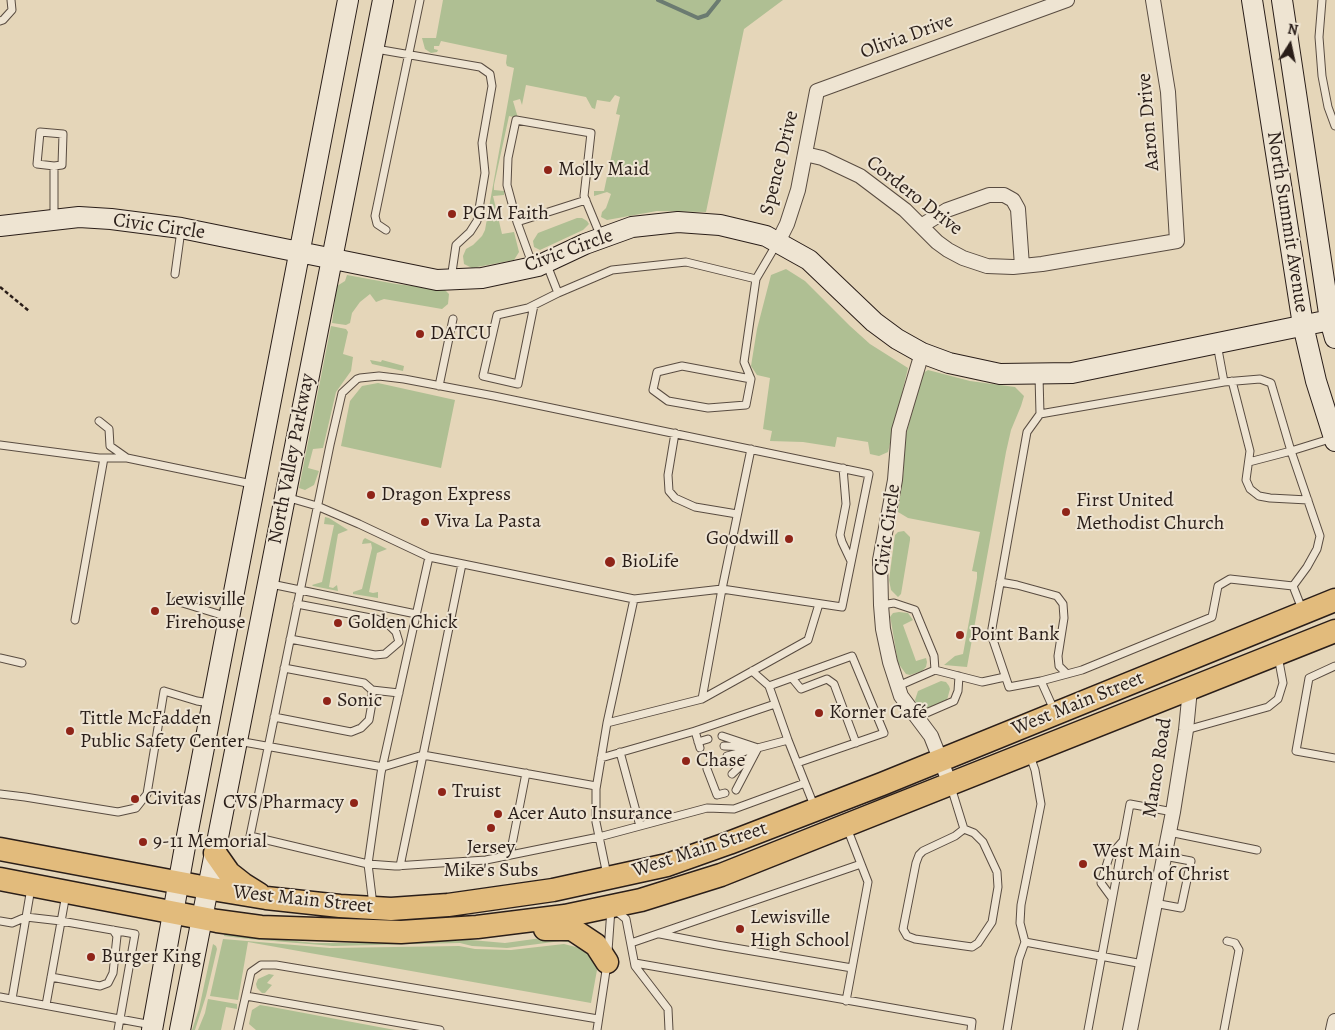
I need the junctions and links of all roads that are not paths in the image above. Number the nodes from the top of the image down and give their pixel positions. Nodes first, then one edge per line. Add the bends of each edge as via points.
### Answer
1 (11, 0) edge
2 (348, 0) edge
3 (383, 0) edge
4 (420, 0) edge
5 (1067, 0) edge
6 (1154, 0) edge
7 (1252, 0) edge
8 (1282, 0) edge
9 (1322, 0) edge
10 (0, 21) edge
11 (373, 48) junction
12 (409, 55) junction
13 (817, 91) joint
14 (1335, 126) edge
15 (805, 154) junction
16 (54, 166) junction
17 (586, 200) junction
18 (54, 220) junction
19 (517, 222) junction
20 (0, 226) edge
21 (921, 226) junction
22 (181, 228) junction
23 (386, 230) dead end
24 (602, 238) junction
25 (1177, 241) joint
26 (778, 242) junction
27 (299, 253) junction
28 (331, 259) junction
29 (539, 264) junction
30 (1022, 266) junction
31 (175, 274) dead end
32 (451, 279) junction
33 (756, 279) junction
34 (558, 293) junction
35 (534, 305) junction
36 (453, 319) dead end
37 (1303, 325) junction
38 (1333, 325) edge
39 (1216, 344) junction
40 (922, 353) junction
41 (1039, 374) junction
42 (751, 380) junction
43 (1232, 381) junction
44 (1224, 382) junction
45 (440, 386) junction
46 (1040, 414) junction
47 (99, 421) dead end
48 (675, 433) junction
49 (1334, 440) edge
50 (0, 445) edge
51 (751, 449) junction
52 (1291, 451) junction
53 (104, 458) junction
54 (126, 458) junction
55 (1249, 462) junction
56 (843, 468) junction
57 (255, 485) junction
58 (285, 496) junction
59 (1308, 500) junction
60 (317, 506) junction
61 (737, 514) junction
62 (429, 558) junction
63 (851, 561) junction
64 (462, 564) junction
65 (237, 576) junction
66 (1000, 582) junction
67 (268, 583) junction
68 (1293, 586) junction
69 (722, 589) junction
70 (300, 590) junction
71 (634, 599) junction
72 (1335, 600) edge
73 (176, 601) dead end
74 (297, 604) junction
75 (819, 604) junction
76 (881, 605) junction
77 (1303, 613) junction
78 (416, 614) junction
79 (229, 617) junction
80 (75, 620) dead end
81 (1335, 631) edge
82 (290, 639) junction
83 (399, 642) junction
84 (224, 644) junction
85 (410, 644) junction
86 (255, 650) junction
87 (1278, 654) junction
88 (0, 658) edge
89 (22, 663) dead end
90 (1335, 666) edge
91 (284, 668) junction
92 (935, 670) junction
93 (752, 671) junction
94 (1067, 674) junction
95 (959, 676) junction
96 (1005, 677) junction
97 (792, 678) junction
98 (1042, 681) junction
99 (769, 686) junction
100 (898, 686) junction
101 (1190, 689) junction
102 (372, 690) junction
103 (399, 693) junction
104 (702, 699) junction
105 (213, 703) junction
106 (775, 704) junction
107 (1055, 713) junction
108 (274, 717) junction
109 (917, 717) junction
110 (607, 723) junction
111 (1186, 730) junction
112 (695, 731) junction
113 (722, 736) dead end
114 (708, 739) dead end
115 (788, 740) junction
116 (237, 741) junction
117 (856, 743) junction
118 (724, 746) dead end
119 (268, 748) junction
120 (758, 748) junction
121 (620, 752) junction
122 (1029, 753) junction
123 (423, 755) junction
124 (727, 756) dead end
125 (601, 758) junction
126 (1335, 758) edge
127 (941, 760) junction
128 (797, 763) junction
129 (383, 767) junction
130 (707, 769) dead end
131 (526, 773) junction
132 (732, 774) dead end
133 (720, 778) dead end
134 (712, 780) junction
135 (804, 783) junction
136 (950, 784) junction
137 (596, 786) junction
138 (736, 790) dead end
139 (725, 793) dead end
140 (0, 794) edge
141 (816, 811) junction
142 (1173, 812) junction
143 (846, 825) junction
144 (640, 826) junction
145 (964, 829) junction
146 (1169, 832) junction
147 (599, 837) junction
148 (1123, 842) junction
149 (0, 848) edge
150 (1257, 850) dead end
151 (216, 854) junction
152 (510, 855) junction
153 (1164, 856) junction
154 (368, 864) junction
155 (861, 864) junction
156 (400, 866) junction
157 (607, 878) junction
158 (0, 879) edge
159 (178, 883) junction
160 (32, 885) junction
161 (208, 889) junction
162 (66, 892) junction
163 (266, 898) junction
164 (1112, 898) junction
165 (1154, 904) junction
166 (611, 906) junction
167 (374, 908) junction
168 (173, 912) junction
169 (26, 917) junction
170 (202, 918) junction
171 (0, 921) edge
172 (61, 921) junction
173 (477, 927) junction
174 (113, 930) junction
175 (660, 934) junction
176 (1227, 941) dead end
177 (1025, 942) junction
178 (631, 943) junction
179 (1102, 956) junction
180 (607, 962) junction
181 (635, 963) junction
182 (1143, 964) junction
183 (852, 968) junction
184 (51, 977) junction
185 (246, 996) junction
186 (0, 997) edge
187 (12, 999) junction
188 (846, 1000) junction
189 (46, 1005) junction
190 (119, 1019) junction
191 (598, 1019) junction
192 (1335, 1020) edge
193 (152, 1028) edge
194 (118, 1030) edge
195 (180, 1030) edge
196 (238, 1030) edge
197 (440, 1030) edge
198 (596, 1030) edge
199 (669, 1030) edge
200 (971, 1030) edge
201 (1007, 1030) edge
202 (1088, 1030) edge
203 (1130, 1030) edge
204 (1224, 1030) edge
205 (1333, 1030) edge

1 - 10 lane via 12,10
2 - 27 main road, North Valley Parkway
3 - 11 main road, North Valley Parkway
4 - 12 lane
5 - 13 street, Olivia Drive
6 - 25 street, Aaron Drive via 1168,92
7 - 37 main road, North Summit Avenue
8 - 38 main road, North Summit Avenue
9 - 14 lane via 1319,37 1322,76
11 - 12 lane
11 - 28 main road, North Valley Parkway
12 - 23 lane via 375,216 377,224
12 - 32 lane via 480,67 490,74 492,86 482,143 485,173 476,221 456,245
13 - 15 street, Spence Drive
15 - 21 street, Cordero Drive via 822,158 860,176
15 - 26 street, Spence Drive via 793,207
16 - 16 lane via 37,164 40,132 63,134 62,165
16 - 18 lane
17 - 19 lane
17 - 19 lane via 584,190 591,134 516,120 506,176
17 - 24 lane
18 - 20 main road, Civic Circle
18 - 22 main road, Civic Circle via 111,219
19 - 29 lane
21 - 30 street, Cordero Drive via 937,242 963,258 987,266
21 - 30 street via 948,210 989,195 1004,195 1013,200 1018,209
22 - 27 main road, Civic Circle
22 - 31 lane
24 - 26 main road, Civic Circle via 632,227 678,222 720,225
24 - 29 main road, Civic Circle
25 - 30 street, Cordero Drive
26 - 33 lane
26 - 40 main road, Civic Circle via 809,260 874,322
27 - 28 main road, Civic Circle
27 - 57 main road, North Valley Parkway
28 - 32 main road, Civic Circle via 437,280
28 - 58 main road, North Valley Parkway
29 - 32 main road, Civic Circle via 482,278
29 - 34 lane
33 - 34 lane via 686,262 612,270
33 - 42 lane via 744,362
34 - 35 lane
35 - 35 lane via 497,315 483,376 518,384
36 - 45 lane
37 - 38 main road, Civic Circle
37 - 39 main road, Civic Circle
37 - 49 main road, North Summit Avenue
39 - 41 main road, Civic Circle via 1072,373
39 - 44 lane
40 - 41 main road, Civic Circle via 984,372
40 - 76 street, Civic Circle via 899,430 895,480 880,560
41 - 46 lane
42 - 42 lane via 746,405 708,408 668,401 653,390 656,372 682,366
43 - 44 lane
43 - 52 lane via 1260,378 1271,383
43 - 55 lane via 1250,451
44 - 46 lane
45 - 48 lane
45 - 60 lane via 379,376 357,378 342,393
46 - 66 lane via 1027,432
47 - 54 lane via 109,429 110,446
48 - 51 lane
48 - 61 lane via 668,475 669,491 675,498 695,508
49 - 52 lane
50 - 53 lane
51 - 56 lane
51 - 61 lane
52 - 55 lane
52 - 59 lane
53 - 54 lane
53 - 80 lane
54 - 57 lane
55 - 59 lane via 1246,480 1253,492 1270,498
56 - 63 lane via 846,504 840,535
56 - 63 lane via 869,474
57 - 58 main road
57 - 65 main road, North Valley Parkway
58 - 60 lane
58 - 67 main road, North Valley Parkway
59 - 68 lane via 1320,536 1317,549
60 - 62 lane
60 - 70 lane
61 - 69 lane
62 - 64 lane
62 - 78 lane
63 - 75 lane via 842,607
64 - 71 lane
64 - 123 lane
65 - 67 main road
65 - 79 main road, North Valley Parkway
66 - 94 lane via 1057,596 1063,604 1058,656 1059,666
66 - 96 lane via 991,634
67 - 70 lane
67 - 86 main road, North Valley Parkway
68 - 77 lane
68 - 94 lane via 1230,579 1218,586 1212,617
69 - 71 lane
69 - 75 lane
69 - 104 lane
70 - 74 lane
70 - 78 lane
71 - 110 lane
72 - 77 main road, West Main Street
73 - 79 lane
74 - 82 lane
74 - 83 lane via 387,623 396,632
75 - 93 lane via 808,640
76 - 92 lane via 894,602 915,610 934,656
76 - 100 street, Civic Circle via 888,654
77 - 107 main road, West Main Street
78 - 85 lane
79 - 84 main road, North Valley Parkway
81 - 87 main road, West Main Street
82 - 83 lane via 375,655 385,654
82 - 91 lane
83 - 85 lane
84 - 86 main road
84 - 105 main road, North Valley Parkway
85 - 103 lane
86 - 116 main road, North Valley Parkway
87 - 101 main road, West Main Street
87 - 111 lane via 1282,683 1278,699 1268,707
88 - 89 lane
90 - 126 lane via 1309,678 1296,751
91 - 102 lane via 364,684
91 - 108 lane
92 - 95 lane
92 - 100 lane
93 - 99 lane
93 - 104 lane
94 - 98 lane
95 - 96 lane via 982,682
95 - 109 lane via 954,701
96 - 98 lane via 1009,687
97 - 99 lane
97 - 117 lane via 801,688 827,679 834,684
97 - 117 lane via 852,656 884,733
98 - 107 lane
99 - 106 lane
100 - 109 street, Civic Circle via 901,696
101 - 111 street, Manco Road
101 - 122 main road, West Main Street
102 - 103 lane
102 - 108 lane via 369,720 351,732
103 - 129 lane
104 - 110 lane
105 - 140 lane via 164,691 147,794 136,808 118,812
105 - 159 main road, North Valley Parkway
106 - 112 lane
106 - 115 lane
107 - 127 main road, West Main Street
108 - 119 lane
109 - 127 street, Civic Circle via 931,736
110 - 125 lane
111 - 142 street, Manco Road
112 - 114 lane via 699,745
112 - 121 lane
113 - 120 lane
115 - 120 lane
115 - 128 lane
116 - 119 lane
116 - 151 main road, North Valley Parkway
117 - 128 lane
118 - 120 lane
119 - 129 lane
119 - 154 lane via 250,836
120 - 124 lane
120 - 132 lane
120 - 138 lane
121 - 125 lane
121 - 144 lane
122 - 136 main road, West Main Street
122 - 177 lane via 1036,770 1041,804 1021,906 1020,923
123 - 129 lane
123 - 131 lane
123 - 156 lane
125 - 137 lane
127 - 136 street, Civic Circle
127 - 141 main road, West Main Street
128 - 135 lane
129 - 154 lane
130 - 134 lane
131 - 137 lane
131 - 152 lane
133 - 134 lane
134 - 139 lane via 717,795
135 - 141 lane
135 - 144 lane via 734,809 707,808
136 - 143 main road, West Main Street
136 - 145 lane
137 - 147 lane
141 - 157 main road, West Main Street via 667,865
142 - 146 street, Manco Road
142 - 148 lane via 1130,804
143 - 155 lane
143 - 166 main road, West Main Street via 721,875
144 - 147 lane
145 - 145 lane via 920,854 903,929 907,936 972,947 978,944 992,922 997,872 983,842
146 - 150 lane
146 - 153 street, Manco Road
147 - 152 lane
147 - 157 lane
148 - 164 lane
148 - 164 lane via 1109,857 1101,883
149 - 159 main road, West Main Street
151 - 161 main road, North Valley Parkway
151 - 163 main road via 229,873
152 - 156 lane via 486,860
153 - 165 street, Manco Road
153 - 165 lane via 1191,861 1181,908
154 - 156 lane
154 - 167 lane
155 - 175 lane
155 - 183 lane via 868,882
157 - 166 main road
157 - 167 main road, West Main Street via 553,890 448,904
158 - 160 main road, West Main Street
159 - 161 main road, West Main Street
159 - 168 main road, North Valley Parkway
160 - 162 main road, West Main Street
160 - 169 lane
161 - 163 main road, West Main Street
161 - 170 main road, North Valley Parkway
162 - 168 main road, West Main Street
162 - 172 lane
163 - 167 main road, West Main Street
164 - 179 lane
165 - 182 street, Manco Road
166 - 173 main road, West Main Street via 565,916
166 - 178 lane via 626,919
166 - 180 lane
168 - 170 main road, West Main Street
168 - 193 main road, North Valley Parkway
169 - 171 lane via 12,923
169 - 172 lane
169 - 187 lane
170 - 173 main road, West Main Street via 261,927 401,932
170 - 195 main road, North Valley Parkway
172 - 174 lane
172 - 184 lane
173 - 180 main road via 518,933 550,928 572,929 596,945
174 - 184 lane via 117,936 113,973 108,983 100,986
174 - 190 lane via 135,934
175 - 178 lane
175 - 183 lane
176 - 204 lane via 1235,943 1239,950
177 - 179 lane
177 - 201 lane
178 - 181 lane
179 - 182 lane
179 - 202 lane
180 - 191 lane
181 - 188 lane
181 - 199 lane via 668,1009
182 - 203 street, Manco Road
183 - 188 lane
184 - 189 lane
185 - 191 lane via 252,972 261,965 276,965
185 - 196 lane
185 - 197 lane
186 - 187 lane
187 - 189 lane
188 - 200 lane via 972,1022
189 - 190 lane
190 - 193 lane
190 - 194 lane
191 - 198 lane
192 - 205 street

